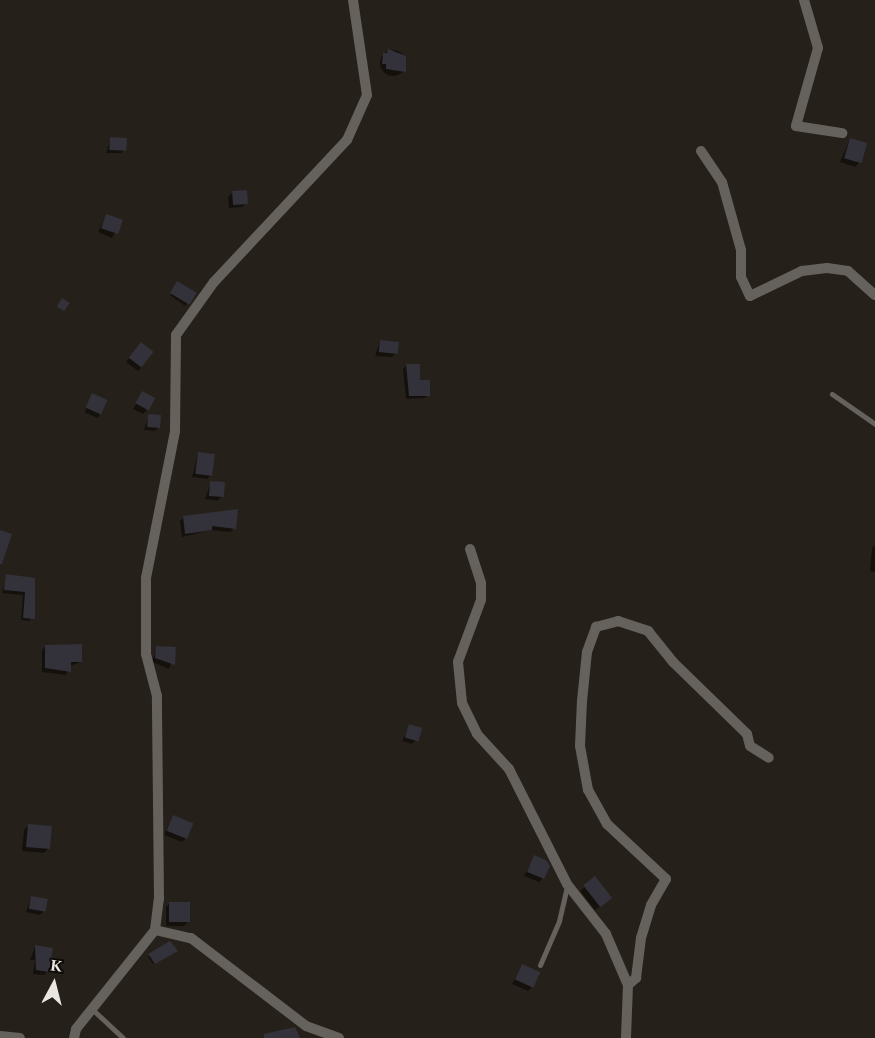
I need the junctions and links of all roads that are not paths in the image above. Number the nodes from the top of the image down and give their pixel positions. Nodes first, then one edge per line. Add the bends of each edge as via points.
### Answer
1 (353, 0) edge
2 (804, 0) edge
3 (842, 133) dead end
4 (700, 151) dead end
5 (875, 295) edge
6 (832, 394) dead end
7 (875, 424) edge
8 (470, 549) dead end
9 (770, 758) dead end
10 (567, 884) junction
11 (156, 930) junction
12 (540, 965) dead end
13 (628, 985) junction
14 (92, 1009) junction
15 (0, 1036) edge
16 (20, 1038) edge
17 (74, 1038) edge
18 (123, 1038) edge
19 (339, 1038) edge
20 (626, 1038) edge

1 - 11 street via 367,95 346,140 214,282 176,335 175,431 146,578 146,654 157,696
2 - 3 street via 818,48 796,126
4 - 5 street via 722,182 741,250 741,277 750,296 801,271 827,268 849,271
6 - 7 lane
8 - 10 street via 481,583 481,600 458,662 462,703 477,734 509,769
9 - 13 street via 750,746 747,734 673,662 648,631 618,621 596,627 587,652 582,701 580,746 588,790 607,824 666,879 645,927 636,978
10 - 12 lane via 559,921
10 - 13 street via 606,934
11 - 14 street
11 - 19 street via 191,938 306,1026
13 - 20 street
14 - 17 street
14 - 18 lane
15 - 16 street

